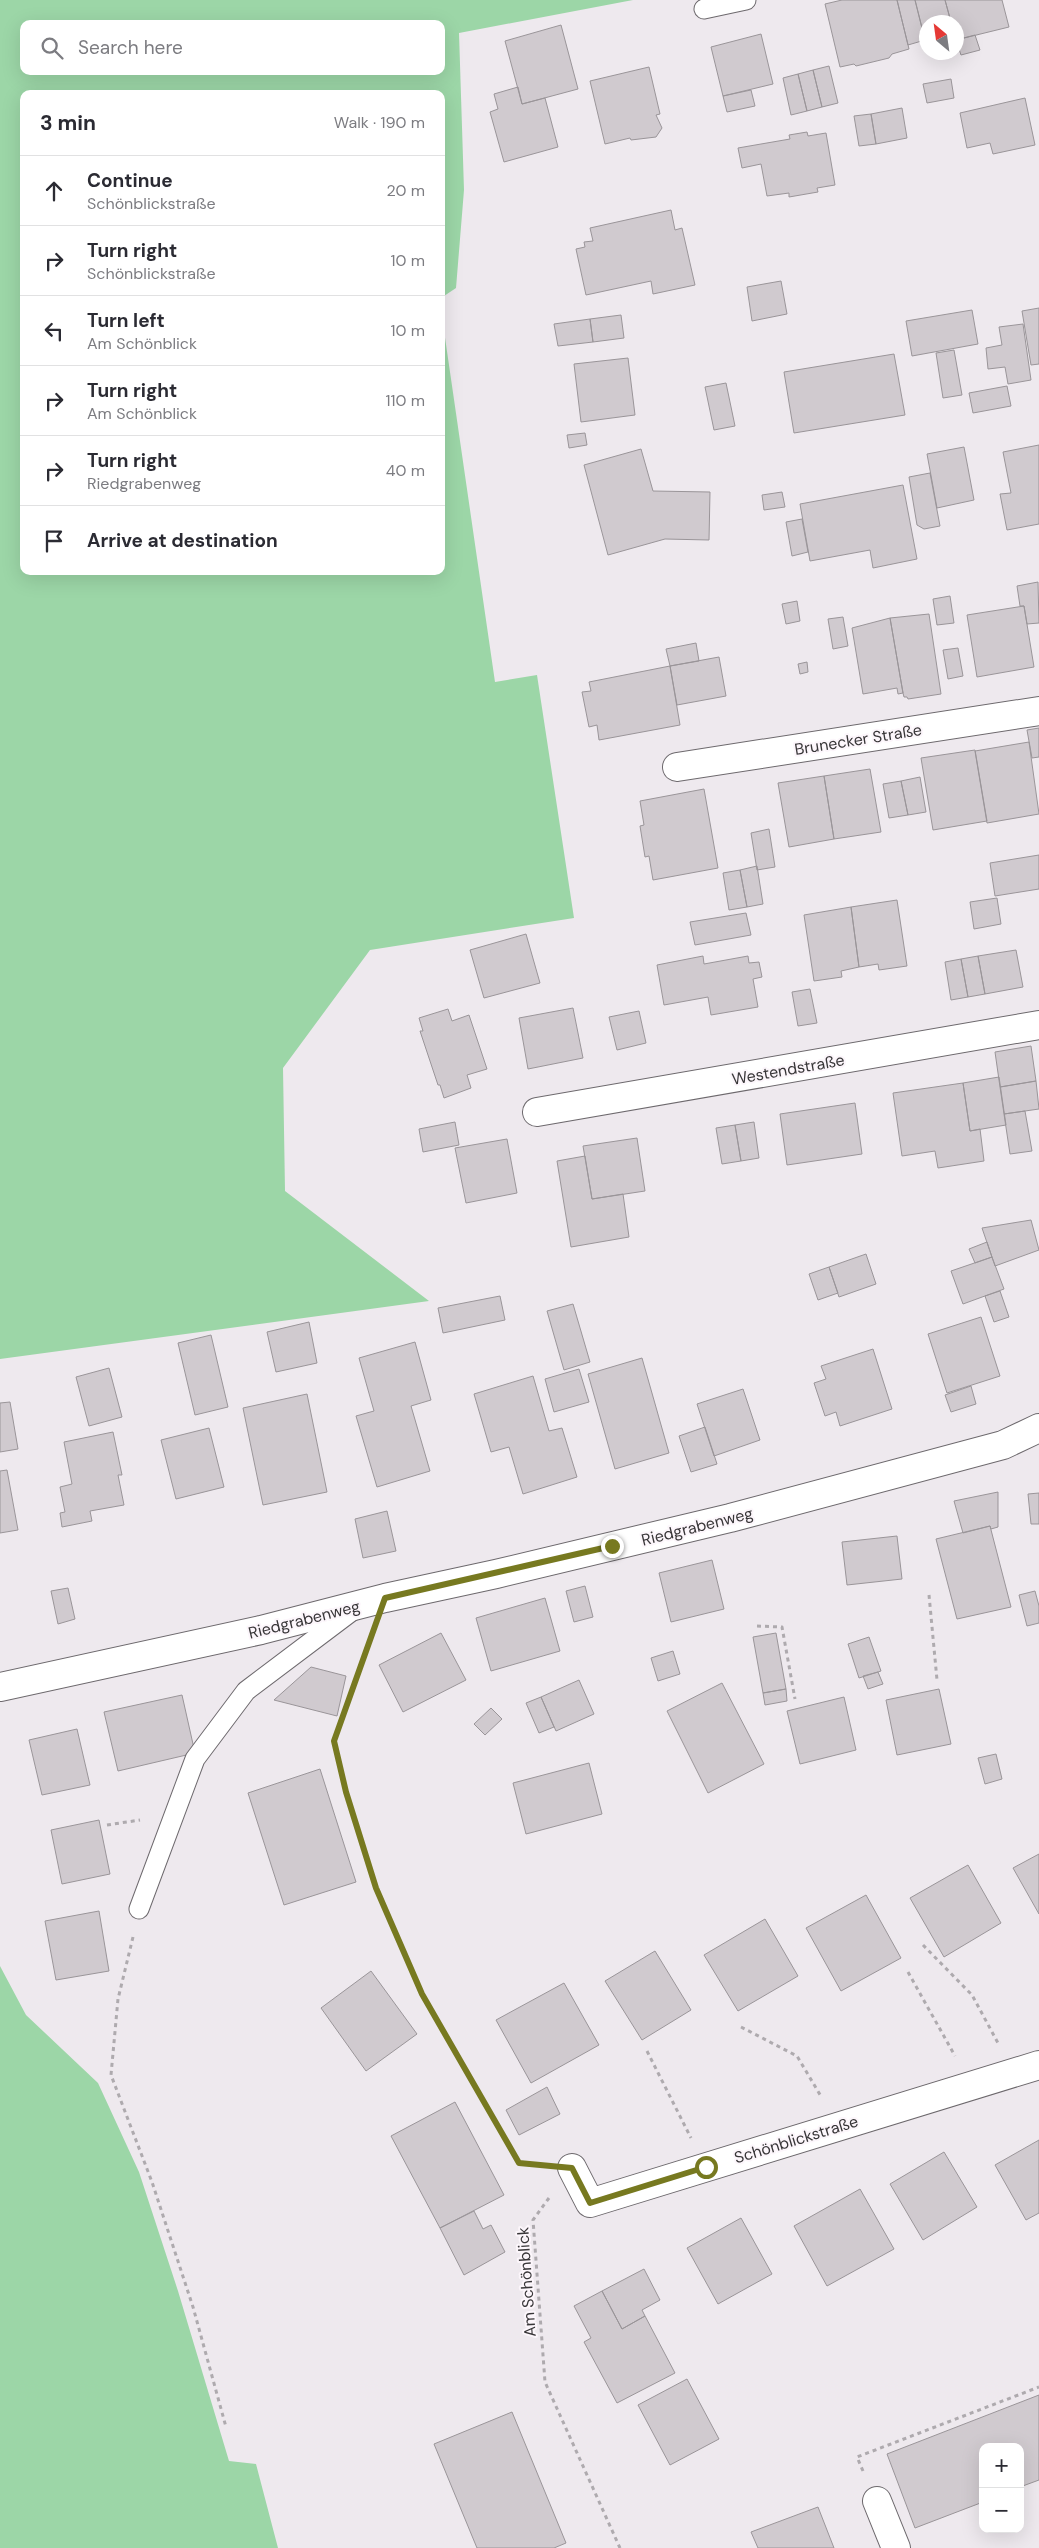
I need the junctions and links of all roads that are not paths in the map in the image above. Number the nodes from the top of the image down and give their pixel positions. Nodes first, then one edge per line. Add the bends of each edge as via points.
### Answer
1 (746, 0) edge
2 (704, 9) dead end
3 (1039, 710) edge
4 (677, 767) dead end
5 (1039, 1025) edge
6 (537, 1112) dead end
7 (1039, 1428) edge
8 (372, 1602) junction
9 (0, 1687) edge
10 (139, 1909) road end
11 (1027, 2069) edge
12 (572, 2168) road end
13 (877, 2501) road end
14 (896, 2548) edge

1 - 2 lane
3 - 4 street, Brunecker Straße
5 - 6 street, Westendstraße
7 - 8 street, Riedgrabenweg via 1003,1445 739,1516
8 - 9 street, Riedgrabenweg via 261,1630
8 - 10 lane via 246,1691 194,1759
11 - 12 street, Schönblickstraße via 590,2203
13 - 14 street

